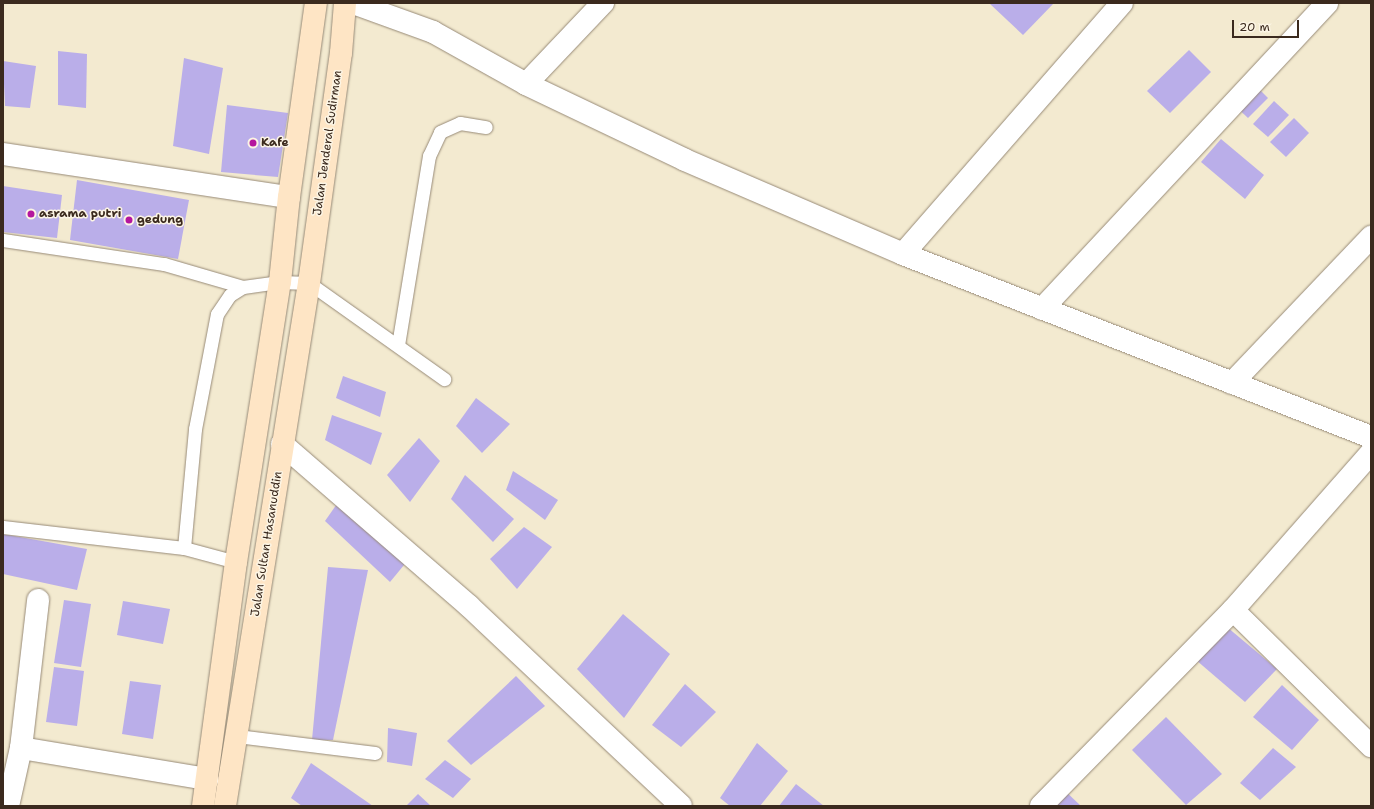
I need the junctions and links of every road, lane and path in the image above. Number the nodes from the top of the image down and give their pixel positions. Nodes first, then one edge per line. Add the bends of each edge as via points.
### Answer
1 (316, 3) edge
2 (345, 3) edge
3 (353, 3) edge
4 (603, 3) edge
5 (1122, 3) edge
6 (1327, 3) edge
7 (526, 84) junction
8 (486, 128) dead end
9 (3, 154) edge
10 (289, 197) junction
11 (1371, 237) edge
12 (3, 240) edge
13 (903, 254) junction
14 (280, 282) junction
15 (309, 283) junction
16 (243, 287) junction
17 (1042, 309) junction
18 (398, 344) junction
19 (444, 379) dead end
20 (1232, 383) junction
21 (1371, 437) edge
22 (282, 444) junction
23 (1371, 453) edge
24 (3, 526) edge
25 (184, 548) junction
26 (236, 562) junction
27 (38, 600) dead end
28 (1233, 610) junction
29 (237, 736) junction
30 (1371, 746) edge
31 (21, 748) junction
32 (374, 753) dead end
33 (207, 779) junction
34 (8, 806) edge
35 (203, 806) edge
36 (225, 806) edge
37 (681, 806) edge
38 (1041, 806) edge

1 - 10 main road
2 - 15 main road, Jalan Jenderal Sudirman via 341,53
3 - 7 street via 433,32
4 - 7 street
5 - 13 street
6 - 17 street
7 - 13 street via 685,160
8 - 18 lane via 460,123 440,132 429,156
9 - 10 street
10 - 14 main road
11 - 20 street
12 - 16 lane via 164,264
13 - 17 street
14 - 15 lane
14 - 16 lane
14 - 26 main road
15 - 18 lane
15 - 22 main road, Jalan Sultan Hasanuddin
16 - 25 lane via 230,295 217,314 195,429
17 - 20 street
18 - 19 lane
20 - 21 street
22 - 29 main road, Jalan Sultan Hasanuddin
22 - 37 street via 469,606
23 - 28 street
24 - 25 lane
25 - 26 lane
26 - 33 main road
27 - 31 street
28 - 30 street
28 - 38 street
29 - 32 lane
29 - 36 main road, Jalan Sultan Hasanuddin
31 - 33 street
31 - 34 street
33 - 35 main road

